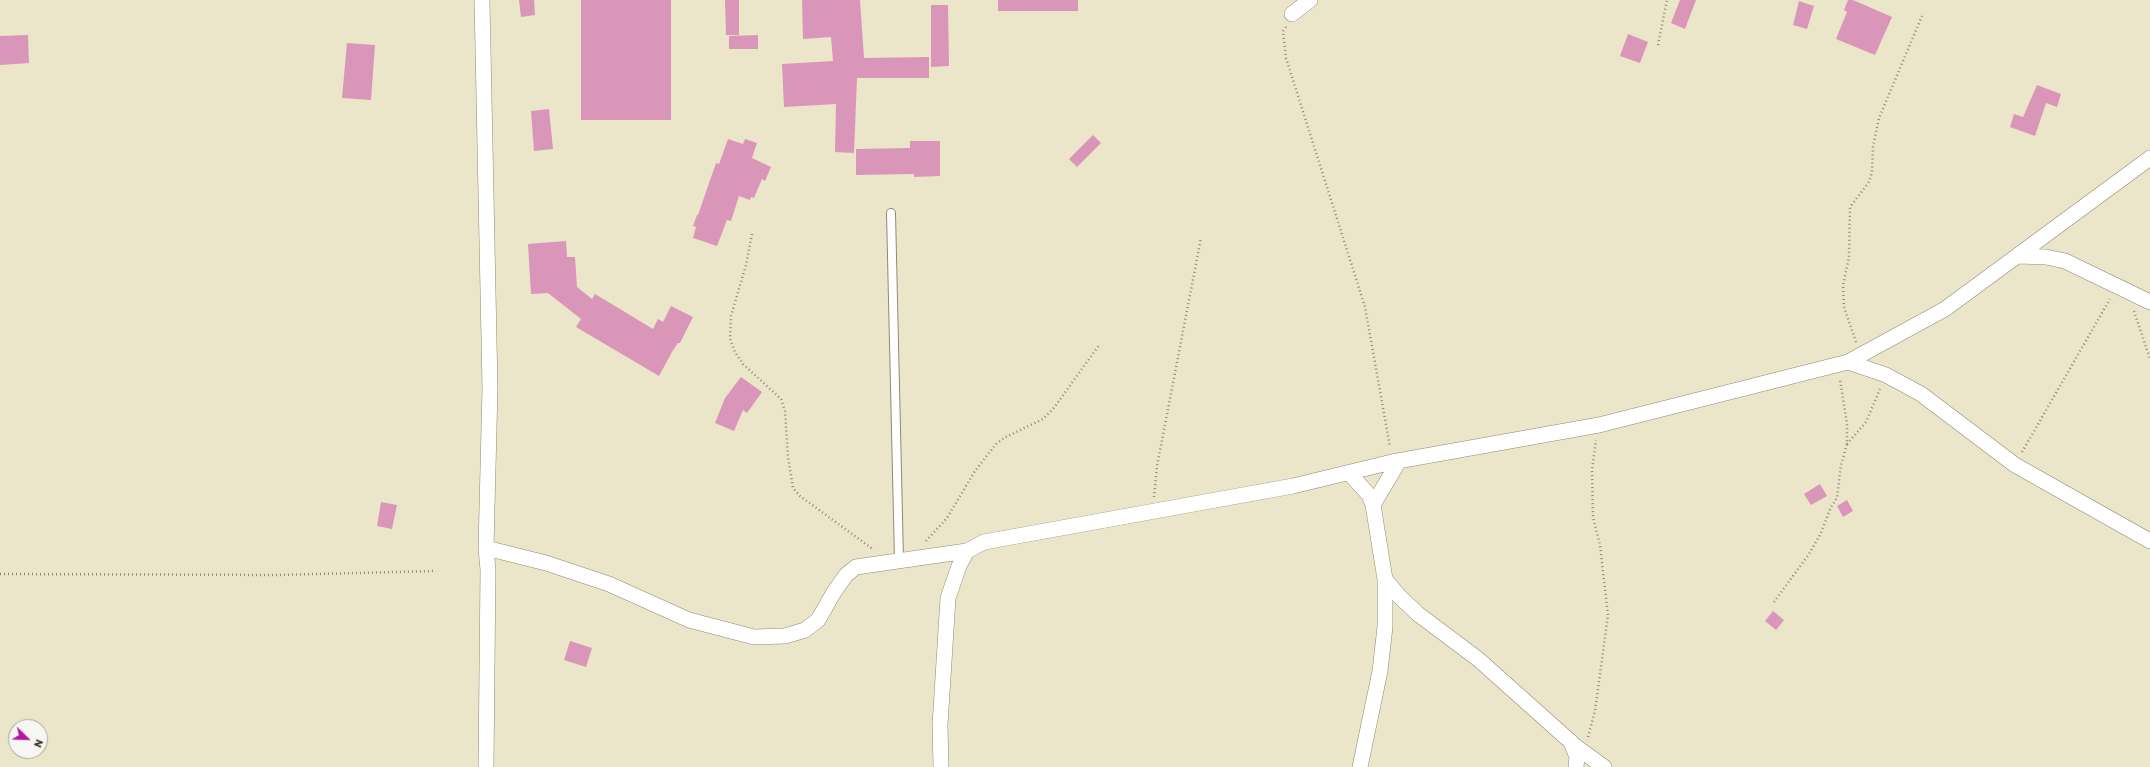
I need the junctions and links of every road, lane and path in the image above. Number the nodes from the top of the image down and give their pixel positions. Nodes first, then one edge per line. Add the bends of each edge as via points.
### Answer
1 (482, 0) edge
2 (1310, 0) edge
3 (1667, 0) edge
4 (1292, 14) joint
5 (1922, 16) dead end
6 (1658, 45) dead end
7 (2150, 158) edge
8 (891, 213) dead end
9 (752, 234) dead end
10 (1201, 238) dead end
11 (2019, 256) junction
12 (2122, 288) junction
13 (2150, 302) edge
14 (1100, 344) dead end
15 (1863, 355) junction
16 (2150, 360) edge
17 (1843, 363) junction
18 (1886, 375) junction
19 (1599, 426) junction
20 (1847, 444) junction
21 (1396, 461) junction
22 (2015, 464) junction
23 (1350, 474) junction
24 (1373, 505) junction
25 (1153, 511) junction
26 (2150, 541) edge
27 (486, 548) junction
28 (967, 550) junction
29 (900, 560) junction
30 (436, 571) dead end
31 (0, 574) edge
32 (1385, 579) junction
33 (1774, 602) dead end
34 (1577, 747) junction
35 (486, 767) edge
36 (941, 767) edge
37 (1360, 767) edge
38 (1576, 767) edge
39 (1604, 767) edge

1 - 27 street via 490,388
2 - 4 street
3 - 6 path
4 - 21 path via 1283,31 1286,58 1365,307
5 - 15 path via 1879,118 1869,182 1850,207 1849,257 1843,285 1844,307 1852,333
7 - 11 street
8 - 29 lane
9 - 29 path via 731,316 730,338 743,364 781,399 785,412 793,488 800,496
10 - 25 path via 1157,466
11 - 12 street via 2046,257 2065,262
11 - 15 street via 1945,309
12 - 13 street
12 - 16 path
12 - 22 path
14 - 29 path via 1053,409 1043,419 996,444 975,471 947,518
15 - 17 street
17 - 18 street
17 - 19 street
17 - 20 path
18 - 20 path via 1866,422
18 - 22 street via 1922,394
19 - 21 street
19 - 34 path via 1594,451 1593,517 1600,545 1608,615 1595,711
20 - 33 path via 1837,498 1821,533
21 - 23 street
21 - 24 street
22 - 26 street
23 - 24 street via 1369,495
23 - 25 street
24 - 32 street
25 - 28 street via 984,542
27 - 29 street via 581,574 689,620 754,637 785,636 805,630 818,620 846,575 856,567
27 - 35 street
28 - 29 street
28 - 36 street via 948,598 940,725
30 - 31 path via 277,575
32 - 34 street via 1418,614 1478,659
32 - 37 street via 1385,627 1380,671
34 - 38 street
34 - 39 street

